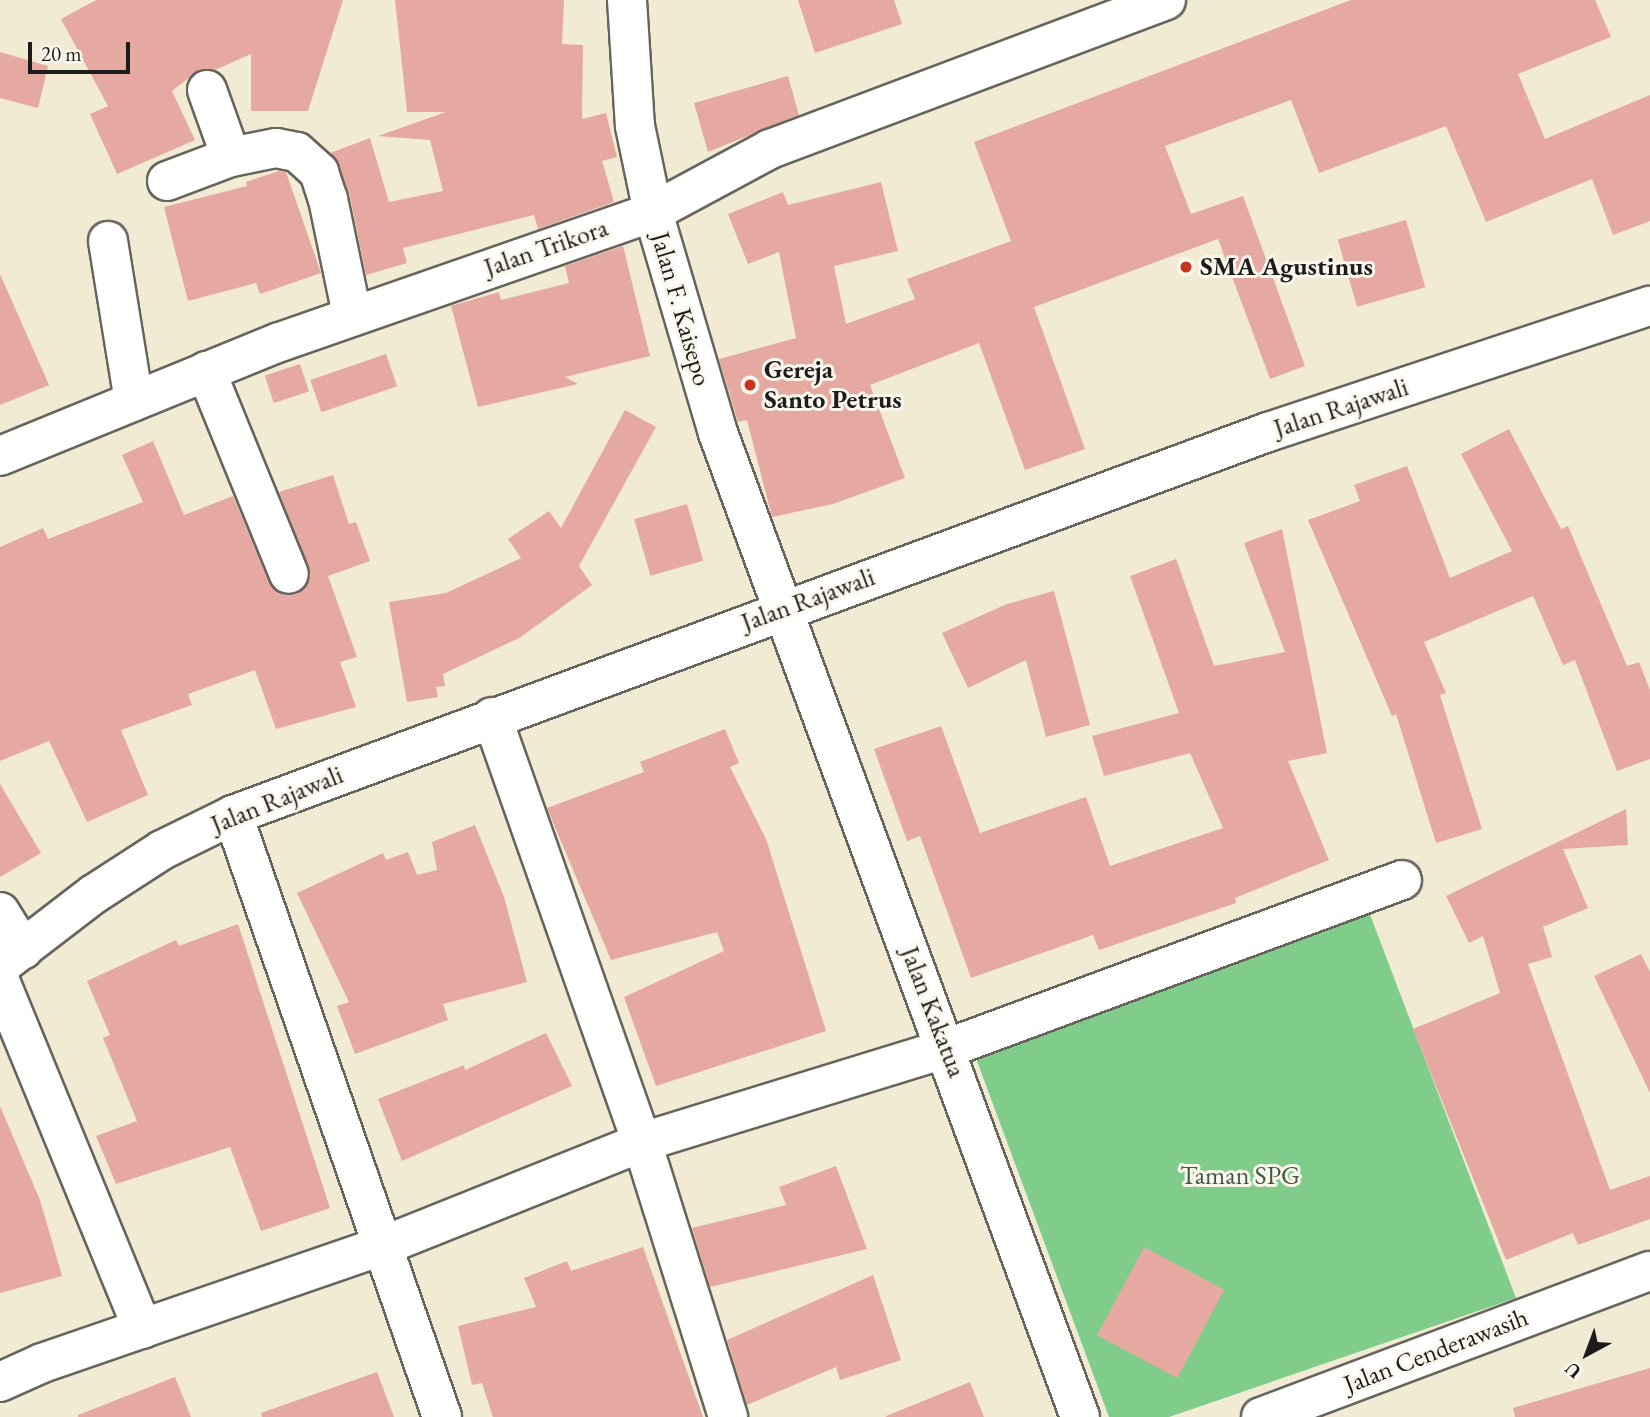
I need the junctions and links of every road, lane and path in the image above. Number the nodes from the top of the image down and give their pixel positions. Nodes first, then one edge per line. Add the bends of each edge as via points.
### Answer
1 (627, 0) edge
2 (1166, 0) edge
3 (207, 90) dead end
4 (231, 157) junction
5 (167, 181) dead end
6 (653, 212) junction
7 (108, 242) dead end
8 (1650, 306) edge
9 (352, 315) junction
10 (206, 371) junction
11 (134, 401) junction
12 (0, 456) edge
13 (289, 574) dead end
14 (785, 608) junction
15 (492, 717) junction
16 (233, 815) junction
17 (1402, 880) dead end
18 (0, 912) edge
19 (11, 958) edge
20 (0, 981) edge
21 (948, 1048) junction
22 (642, 1142) junction
23 (385, 1245) junction
24 (1650, 1271) edge
25 (143, 1329) junction
26 (0, 1382) edge
27 (442, 1417) edge
28 (728, 1417) edge
29 (1080, 1417) edge
30 (1261, 1417) edge

1 - 6 street, Jalan F. Kaisepo via 635,126
2 - 6 street, Jalan Trikora via 770,149
3 - 4 street
4 - 5 street
4 - 9 street via 276,148 297,152 319,172 337,229
6 - 9 street, Jalan Trikora
6 - 14 street, Jalan F. Kaisepo via 718,433
7 - 11 street
8 - 14 street, Jalan Rajawali via 1268,432
9 - 10 street, Jalan Trikora
10 - 11 street, Jalan Trikora
10 - 13 street
11 - 12 street, Jalan Trikora
14 - 15 street, Jalan Rajawali
14 - 21 street, Jalan Kakatua
15 - 16 street, Jalan Rajawali
15 - 22 street
16 - 19 street, Jalan Rajawali via 162,850
16 - 23 street
17 - 21 street
18 - 19 street
20 - 25 street
21 - 22 street
21 - 29 street, Jalan Kakatua
22 - 23 street
22 - 28 street
23 - 25 street
23 - 27 street
24 - 30 street, Jalan Cenderawasih
25 - 26 street

